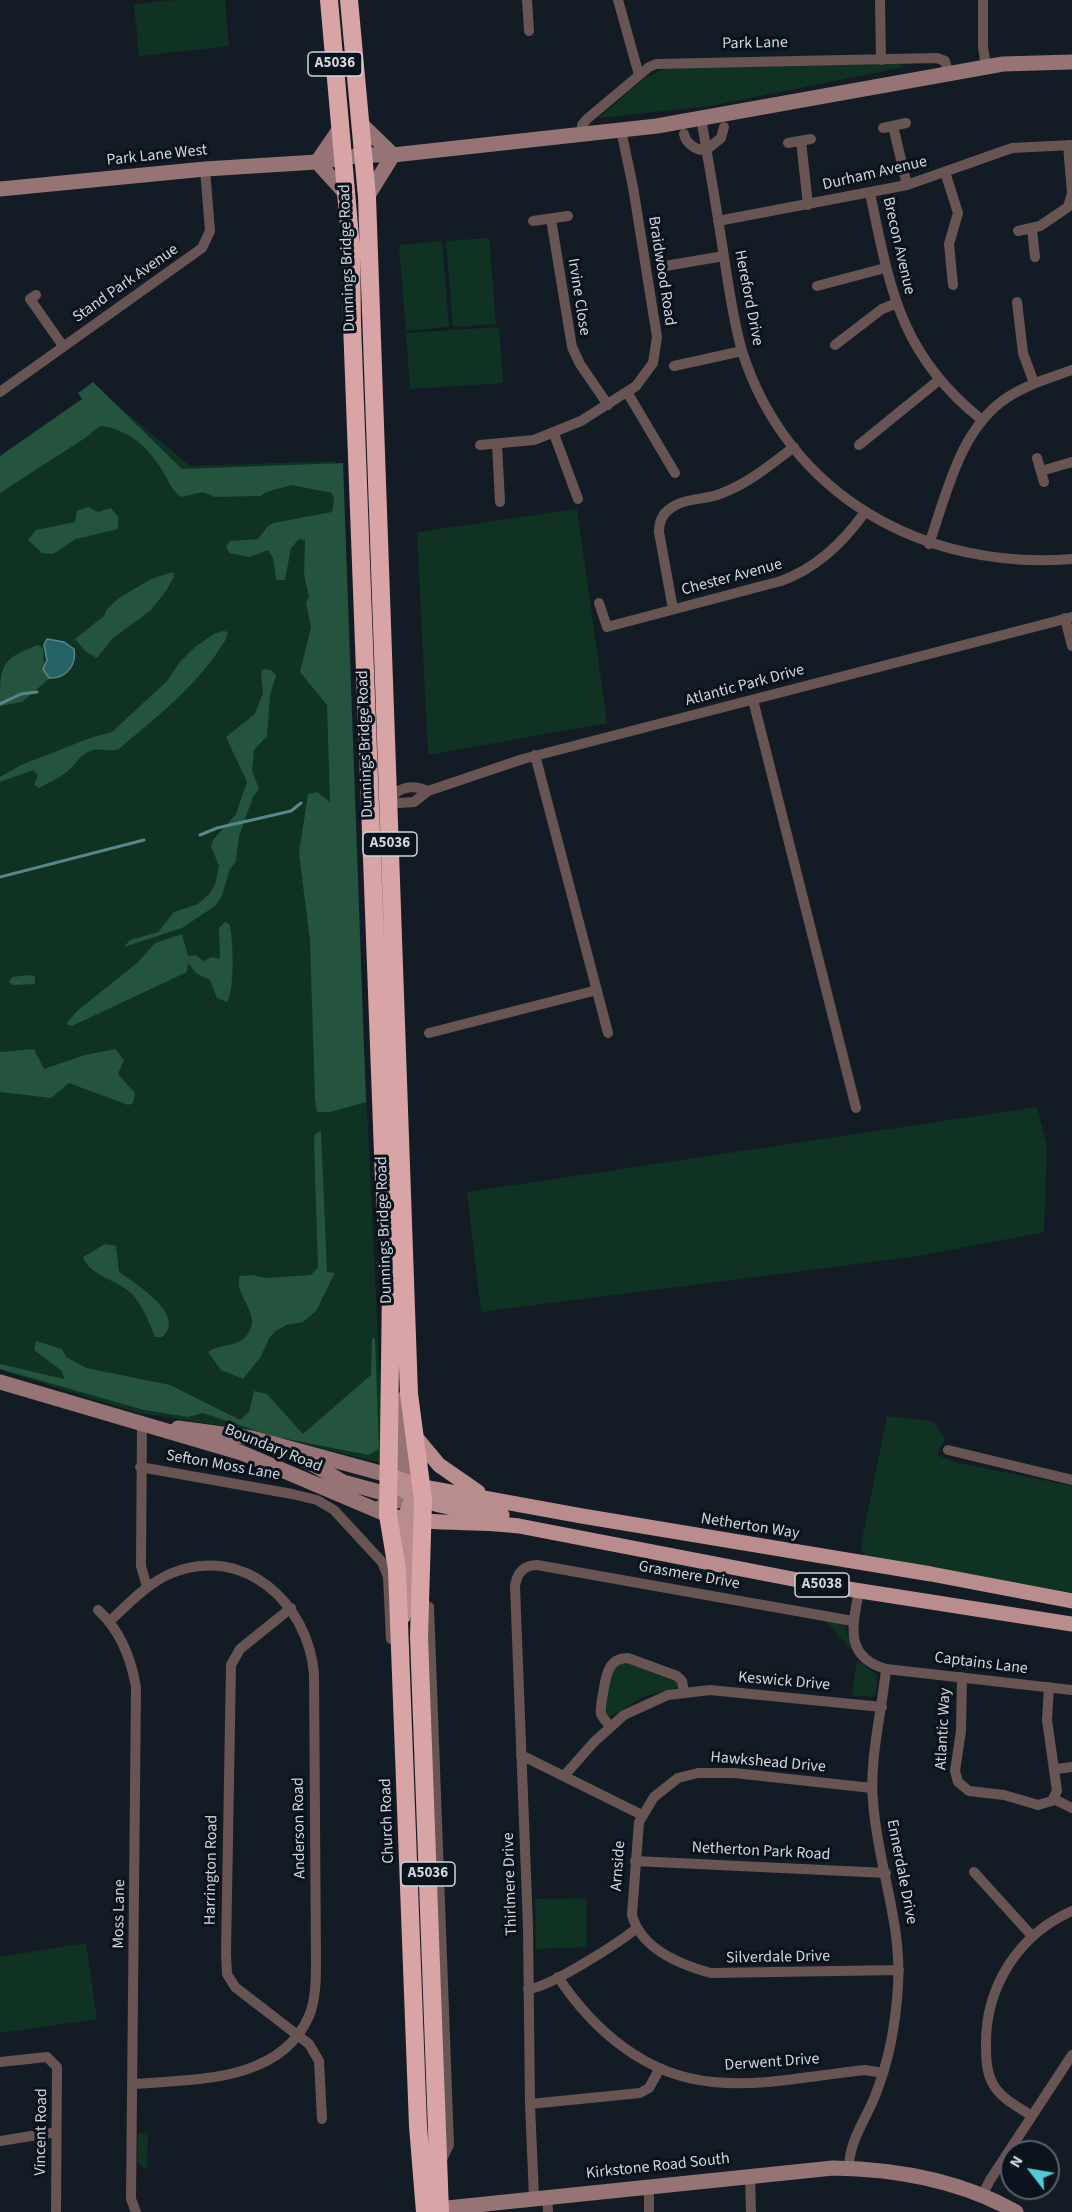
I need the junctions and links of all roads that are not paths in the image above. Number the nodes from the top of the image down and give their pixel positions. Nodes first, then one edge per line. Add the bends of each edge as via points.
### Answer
1 (329, 0) edge
2 (349, 0) edge
3 (527, 0) edge
4 (618, 0) edge
5 (880, 0) edge
6 (983, 0) edge
7 (529, 31) dead end
8 (881, 60) junction
9 (1072, 62) edge
10 (986, 67) junction
11 (639, 75) junction
12 (948, 75) junction
13 (701, 118) junction
14 (360, 123) junction
15 (906, 123) dead end
16 (341, 127) junction
17 (724, 127) dead end
18 (621, 130) junction
19 (582, 134) junction
20 (684, 134) dead end
21 (788, 143) dead end
22 (1070, 145) edge
23 (706, 150) junction
24 (393, 155) junction
25 (354, 161) junction
26 (317, 162) junction
27 (205, 169) junction
28 (945, 172) junction
29 (907, 185) junction
30 (0, 189) edge
31 (870, 193) junction
32 (347, 195) junction
33 (367, 196) junction
34 (808, 205) junction
35 (568, 216) dead end
36 (551, 219) junction
37 (533, 221) dead end
38 (718, 221) junction
39 (1032, 229) junction
40 (1018, 231) dead end
41 (724, 256) junction
42 (1035, 257) dead end
43 (659, 267) dead end
44 (885, 268) junction
45 (953, 285) dead end
46 (817, 286) dead end
47 (36, 294) dead end
48 (1017, 302) dead end
49 (895, 304) junction
50 (835, 345) dead end
51 (63, 346) junction
52 (742, 351) junction
53 (674, 366) dead end
54 (1072, 370) edge
55 (939, 380) junction
56 (1034, 383) junction
57 (0, 392) edge
58 (627, 392) junction
59 (608, 405) junction
60 (982, 420) junction
61 (554, 434) junction
62 (497, 444) junction
63 (480, 445) dead end
64 (859, 445) dead end
65 (794, 447) junction
66 (1037, 458) dead end
67 (1072, 462) edge
68 (675, 473) dead end
69 (578, 499) dead end
70 (500, 502) dead end
71 (865, 512) junction
72 (929, 544) junction
73 (1072, 560) edge
74 (599, 603) dead end
75 (673, 609) junction
76 (1068, 617) edge
77 (1072, 646) edge
78 (753, 700) junction
79 (535, 755) junction
80 (379, 798) junction
81 (597, 990) junction
82 (429, 1033) dead end
83 (608, 1033) dead end
84 (856, 1108) dead end
85 (409, 1342) junction
86 (0, 1382) edge
87 (142, 1424) junction
88 (414, 1435) junction
89 (948, 1450) dead end
90 (140, 1467) junction
91 (1072, 1480) edge
92 (488, 1498) junction
93 (406, 1499) junction
94 (544, 1531) junction
95 (382, 1562) joint
96 (521, 1570) joint
97 (147, 1587) junction
98 (859, 1590) junction
99 (1072, 1601) edge
100 (291, 1608) junction
101 (98, 1610) dead end
102 (110, 1621) junction
103 (853, 1621) junction
104 (1072, 1624) edge
105 (886, 1669) junction
106 (962, 1677) junction
107 (1049, 1687) junction
108 (1072, 1690) edge
109 (684, 1692) junction
110 (882, 1707) junction
111 (610, 1726) junction
112 (521, 1755) junction
113 (1072, 1767) edge
114 (1056, 1769) junction
115 (564, 1776) junction
116 (872, 1788) junction
117 (1054, 1799) junction
118 (1072, 1808) edge
119 (642, 1815) junction
120 (634, 1861) junction
121 (974, 1872) dead end
122 (886, 1873) junction
123 (1072, 1911) edge
124 (637, 1928) junction
125 (1032, 1936) junction
126 (899, 1970) junction
127 (558, 1977) junction
128 (528, 1989) junction
129 (297, 2036) junction
130 (1072, 2055) edge
131 (0, 2062) edge
132 (660, 2068) junction
133 (883, 2073) junction
134 (133, 2084) junction
135 (530, 2104) junction
136 (1032, 2116) junction
137 (322, 2119) dead end
138 (418, 2126) junction
139 (56, 2132) junction
140 (0, 2141) edge
141 (849, 2168) junction
142 (750, 2176) junction
143 (649, 2186) junction
144 (982, 2196) junction
145 (541, 2197) junction
146 (429, 2211) edge
147 (56, 2212) edge
148 (136, 2212) edge
149 (548, 2212) edge
150 (649, 2212) edge
151 (751, 2212) edge
152 (1016, 2212) edge

1 - 16 highway, Dunnings Bridge Road / A5036
2 - 14 highway, Dunnings Bridge Road / A5036
3 - 7 street
4 - 11 street
5 - 8 street
6 - 10 street
8 - 11 street, Park Lane via 665,63 649,66
8 - 12 street, Park Lane via 937,58 945,61
9 - 10 street via 1018,62
10 - 12 street
11 - 19 street, Park Lane via 587,119
12 - 13 street
13 - 18 street
13 - 23 street, Hereford Drive
14 - 24 street
14 - 25 highway, Dunnings Bridge Road / A5036
15 - 29 street via 888,127
16 - 25 highway, Dunnings Bridge Road / A5036
16 - 26 street
17 - 23 street via 721,138
18 - 19 street
18 - 58 street, Braidwood Road via 657,337 653,363
19 - 24 street
20 - 23 street via 689,143
21 - 34 street via 806,140
22 - 28 street, Durham Avenue via 1012,148
22 - 39 street via 1072,193 1068,207
23 - 38 street, Hereford Drive
24 - 25 street
24 - 33 street
25 - 26 street, Park Lane West via 332,168
25 - 32 highway via 356,177
25 - 33 highway, Dunnings Bridge Road / A5036
26 - 27 street, Park Lane West
26 - 32 street
27 - 30 street, Park Lane West
27 - 51 street, Stand Park Avenue via 210,231 202,248
28 - 29 street, Durham Avenue
28 - 45 street via 958,209 949,244
29 - 31 street, Durham Avenue
31 - 34 street, Durham Avenue
31 - 44 street, Brecon Avenue
32 - 80 highway, Dunnings Bridge Road / A5036
33 - 80 highway, Dunnings Bridge Road / A5036
34 - 38 street, Durham Avenue
35 - 36 street
36 - 37 street
36 - 59 street, Irvine Close via 572,347
38 - 41 street, Hereford Drive
39 - 40 street
39 - 42 street
41 - 43 street
41 - 52 street, Hereford Drive
44 - 46 street
44 - 49 street, Brecon Avenue
47 - 51 street via 30,299
48 - 56 street via 1023,353
49 - 50 street via 882,309
49 - 55 street, Brecon Avenue
51 - 57 street, Stand Park Avenue
52 - 53 street
52 - 65 street, Hereford Drive via 768,410
54 - 56 street
55 - 60 street, Brecon Avenue
55 - 64 street
56 - 60 street via 1008,397
58 - 59 street, Braidwood Road
58 - 68 street
59 - 61 street, Braidwood Road
60 - 72 street via 963,450
61 - 62 street, Braidwood Road
61 - 69 street
62 - 63 street, Braidwood Road
62 - 70 street
65 - 71 street, Hereford Drive via 827,482
65 - 75 street via 747,482 665,512 659,532
66 - 67 street via 1042,476
71 - 72 street, Hereford Drive
71 - 75 street, Chester Avenue via 842,542 797,576
72 - 73 street, Hereford Drive via 997,560
74 - 75 street, Chester Avenue via 607,627
76 - 77 street
76 - 78 street, Atlantic Park Drive
78 - 79 street, Atlantic Park Drive
78 - 84 street
79 - 80 street, Atlantic Park Drive via 428,791 414,786
79 - 81 street
80 - 85 highway, Dunnings Bridge Road / A5036
80 - 93 highway, Dunnings Bridge Road / A5036 via 372,836 384,1180 392,1381
81 - 82 street
81 - 83 street
85 - 88 highway, Dunnings Bridge Road / A5036
85 - 93 street via 402,1372
86 - 87 street, Boundary Road
87 - 90 street
87 - 93 street, Boundary Road via 215,1431 279,1445 343,1482
87 - 93 street, Boundary Road via 242,1453 364,1506
88 - 92 main road via 448,1473
88 - 93 highway, Dunnings Bridge Road / A5036
89 - 91 street
90 - 95 street, Sefton Moss Lane via 317,1500 334,1510
90 - 97 street via 141,1566
92 - 93 main road, Netherton Way / A5038
92 - 99 main road, Netherton Way / A5038
93 - 94 main road, A5038 via 494,1523
93 - 94 main road via 508,1516
93 - 138 highway, Church Road / A5036 via 398,1569
93 - 146 highway, A5036 via 420,1604 442,2102 438,2167
94 - 98 main road, A5038
95 - 138 street, Church Road via 388,1577 409,2108
96 - 103 street, Grasmere Drive via 537,1565
96 - 112 street, Thirlmere Drive via 515,1586
97 - 100 street, Anderson Road via 195,1566 223,1566 249,1574 271,1587
97 - 102 street
98 - 103 street
98 - 104 main road, A5038
100 - 129 street, Anderson Road via 312,1651 314,1674 316,1990 309,2016
100 - 129 street, Harrington Road via 240,1649 231,1665 226,1954 227,1974 235,1987
101 - 102 street, Moss Lane
102 - 134 street, Moss Lane via 131,1662 136,1687
103 - 105 street via 858,1651 870,1663
105 - 106 street, Captains Lane
105 - 110 street, Ennerdale Drive
106 - 107 street, Captains Lane
106 - 117 street, Atlantic Way via 956,1771 960,1785 969,1791 1005,1795 1038,1805
107 - 108 street, Captains Lane
107 - 114 street via 1047,1720
109 - 110 street, Keswick Drive via 710,1690
109 - 111 street, Keswick Drive via 640,1705
109 - 111 street via 677,1676 628,1658 620,1659 607,1672 601,1707
110 - 116 street, Ennerdale Drive
111 - 115 street, Keswick Drive
112 - 115 street
112 - 128 street, Thirlmere Drive
113 - 114 street
114 - 117 street via 1058,1787
115 - 119 street
116 - 119 street, Hawkshead Drive via 734,1773 698,1773 678,1778 661,1789
116 - 122 street, Ennerdale Drive
117 - 118 street
119 - 120 street, Arnside
120 - 122 street, Netherton Park Road
120 - 124 street, Arnside via 632,1908
121 - 125 street
122 - 126 street, Ennerdale Drive via 898,1939
123 - 125 street
124 - 126 street, Silverdale Drive via 670,1957 711,1973
124 - 127 street
125 - 136 street via 998,1983 989,2010 986,2040 993,2085
126 - 133 street, Ennerdale Drive via 894,2026
127 - 128 street
127 - 132 street, Derwent Drive via 601,2031
128 - 135 street, Thirlmere Drive
129 - 134 street, Anderson Road via 281,2052 234,2074
129 - 137 street, Harrington Road via 309,2044 320,2061
130 - 136 street
131 - 139 street, Vincent Road via 47,2057 57,2067
132 - 133 street, Derwent Drive via 688,2078 727,2083 865,2070
132 - 135 street via 650,2088 640,2093
133 - 141 street, Ennerdale Drive via 850,2148
134 - 148 street, Moss Lane via 131,2199
135 - 145 street, Thirlmere Drive
136 - 144 street
138 - 146 highway, Church Road / A5036
139 - 140 street
139 - 147 street, Vincent Road
141 - 142 street, Kirkstone Road South
141 - 144 street, Kirkstone Road South via 896,2172
142 - 143 street, Kirkstone Road South
142 - 151 street
143 - 145 street, Kirkstone Road South
143 - 150 street
144 - 152 street, Kirkstone Road South
145 - 146 street, Kirkstone Road South
145 - 149 street, Thirlmere Drive

